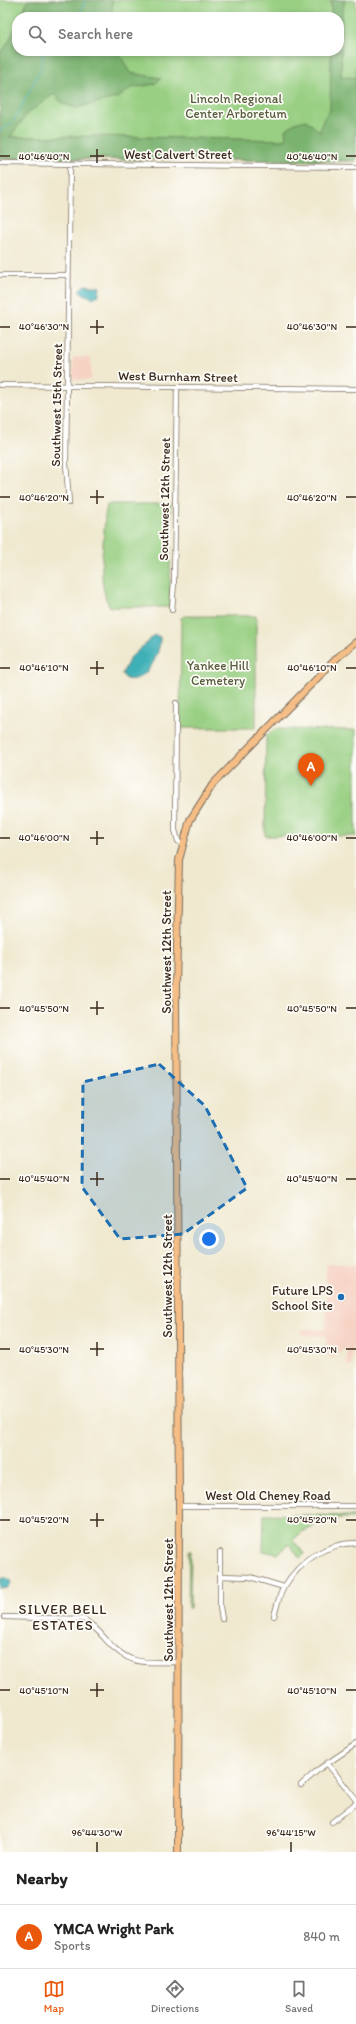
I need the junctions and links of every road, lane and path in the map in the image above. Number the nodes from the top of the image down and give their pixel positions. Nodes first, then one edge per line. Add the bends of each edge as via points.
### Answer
1 (0, 163) edge
2 (70, 164) junction
3 (356, 167) edge
4 (0, 275) edge
5 (68, 276) junction
6 (0, 385) edge
7 (67, 386) junction
8 (177, 388) junction
9 (356, 389) edge
10 (69, 503) dead end
11 (172, 610) dead end
12 (356, 642) edge
13 (176, 703) dead end
14 (182, 844) junction
15 (179, 1506) junction
16 (356, 1506) edge
17 (356, 1543) edge
18 (220, 1552) dead end
19 (220, 1576) junction
20 (284, 1587) junction
21 (274, 1616) dead end
22 (4, 1618) dead end
23 (222, 1619) dead end
24 (179, 1662) junction
25 (356, 1744) edge
26 (327, 1763) junction
27 (301, 1785) dead end
28 (356, 1801) edge
29 (332, 1822) dead end
30 (178, 1852) edge

1 - 2 street, West Calvert Street
2 - 3 street, West Calvert Street
2 - 5 street, Southwest 15th Street
4 - 5 street
5 - 7 street, Southwest 15th Street
6 - 7 street, West Burnham Street
7 - 8 street, West Burnham Street
7 - 10 street, Southwest 15th Street via 66,463
8 - 9 street, West Burnham Street
8 - 11 street, Southwest 12th Street
12 - 14 main road via 220,775 194,812
13 - 14 street, Southwest 12th Street via 175,830 178,841
14 - 15 main road, Southwest 12th Street via 177,882 176,957
15 - 16 street, West Old Cheney Road
15 - 24 main road, Southwest 12th Street
17 - 20 street via 336,1545 314,1555
18 - 19 street
19 - 20 street via 250,1577
19 - 23 street
20 - 21 street
22 - 24 street via 79,1618 91,1624 128,1659
24 - 30 main road, Southwest 12th Street
25 - 26 street
26 - 27 street
26 - 28 street
28 - 29 street

